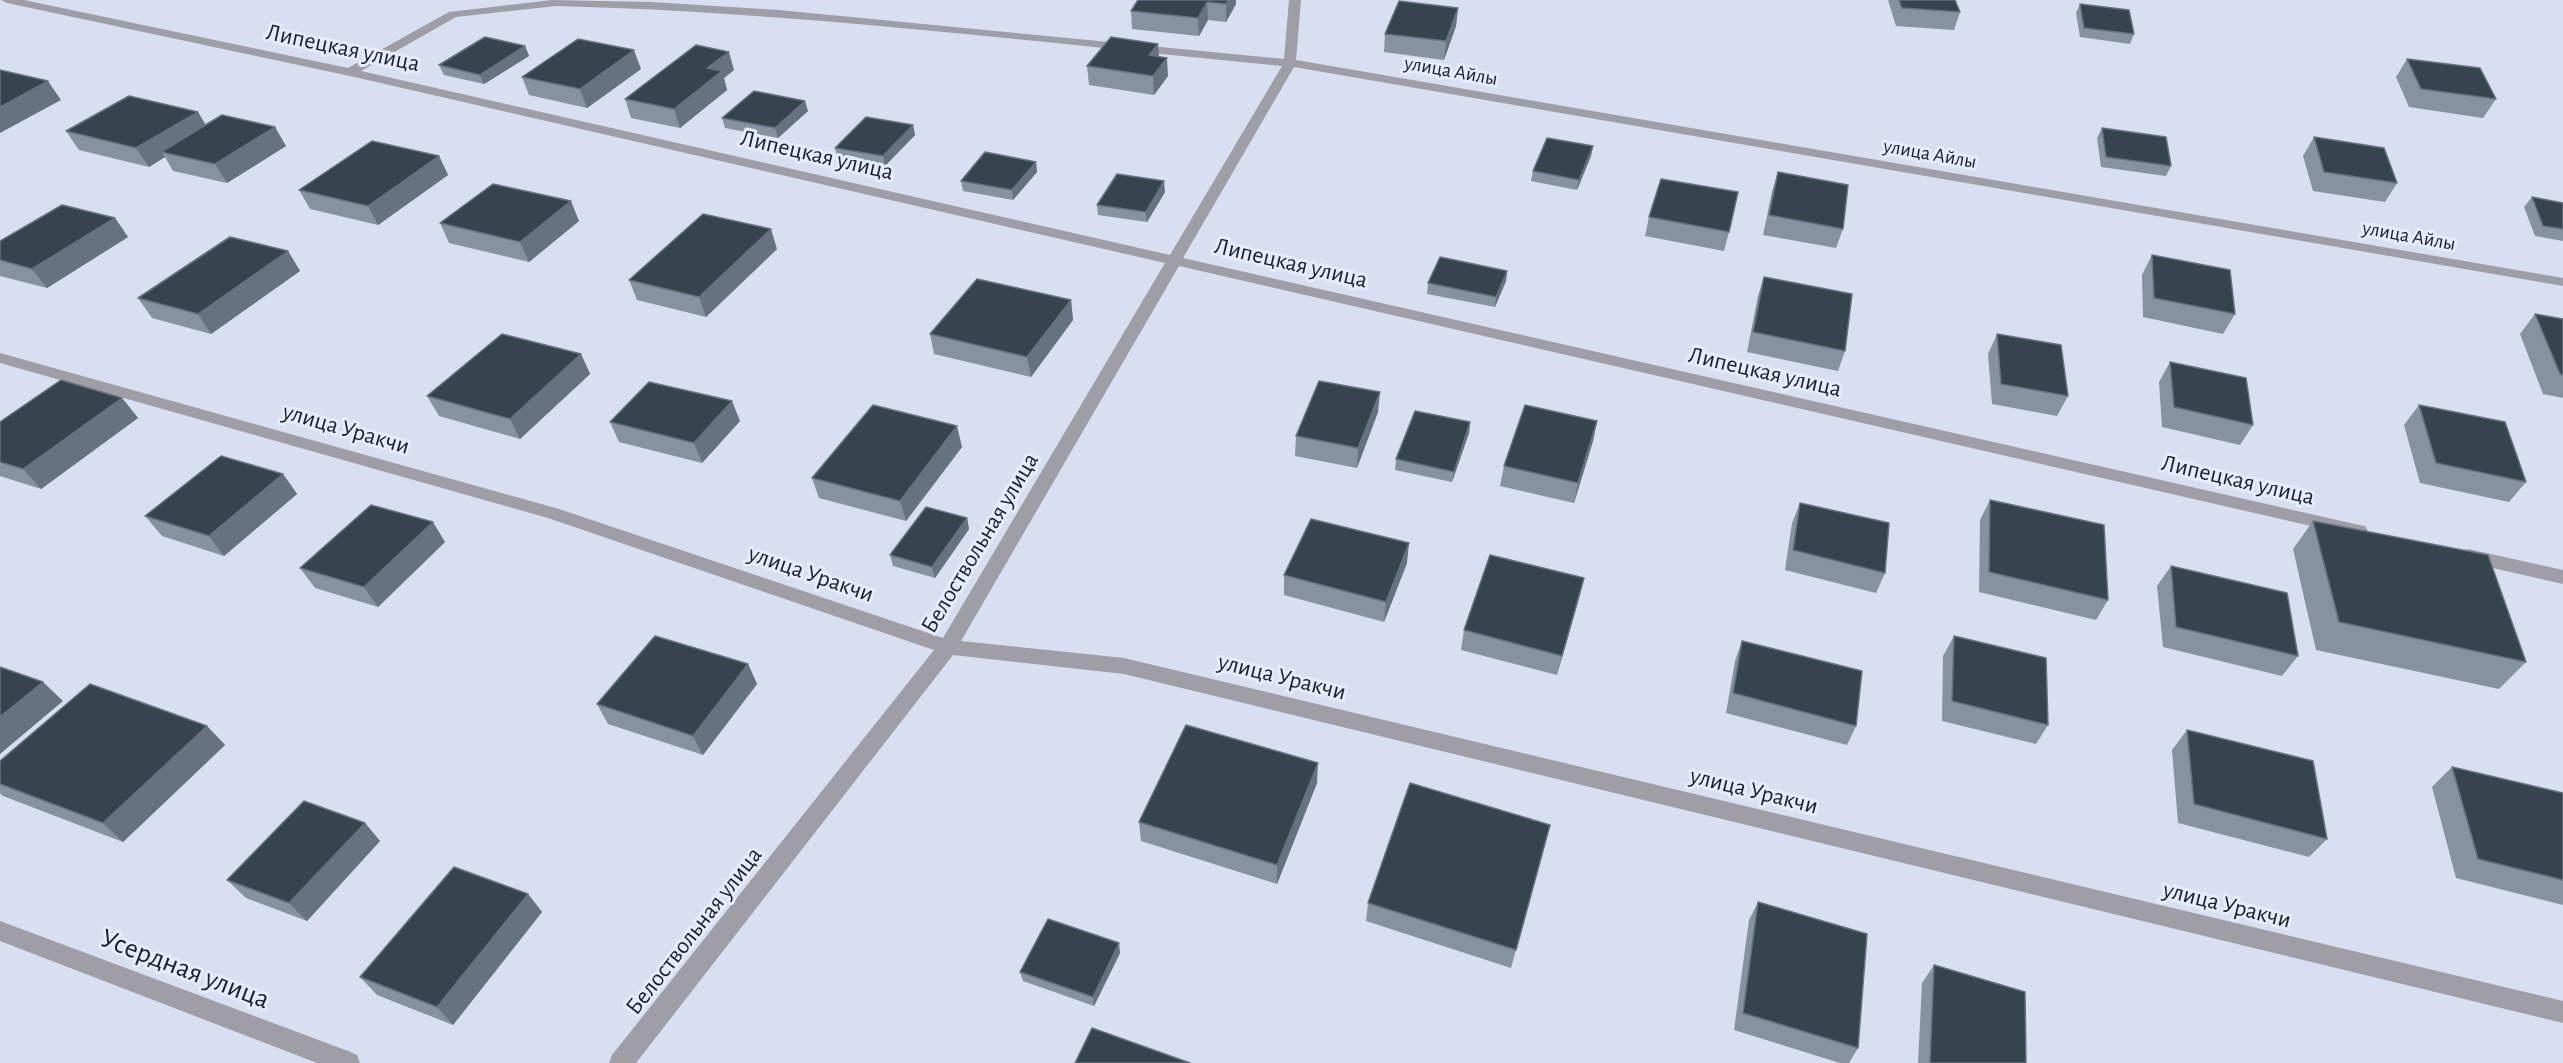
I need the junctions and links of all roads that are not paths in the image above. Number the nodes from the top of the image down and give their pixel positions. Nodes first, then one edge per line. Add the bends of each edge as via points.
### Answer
1 (7, 0) edge
2 (1295, 0) edge
3 (1290, 63) junction
4 (350, 72) junction
5 (1174, 259) junction
6 (2563, 282) edge
7 (0, 358) edge
8 (2370, 534) edge
9 (2451, 552) edge
10 (2563, 577) edge
11 (948, 647) junction
12 (0, 931) edge
13 (2563, 1012) edge
14 (348, 1063) edge
15 (621, 1063) edge

1 - 4 street, Липецкая улица
2 - 3 street, Белоствольная улица
3 - 4 street, улица Айлы via 779,14 556,3 453,14
3 - 5 street, Белоствольная улица
3 - 6 street, улица Айлы
4 - 5 street, Липецкая улица
5 - 8 street, Липецкая улица
5 - 11 street, Белоствольная улица
7 - 11 street, улица Уракчи via 553,513
9 - 10 street
11 - 13 street, улица Уракчи via 1124,666
11 - 15 street, Белоствольная улица
12 - 14 street, Усердная улица

